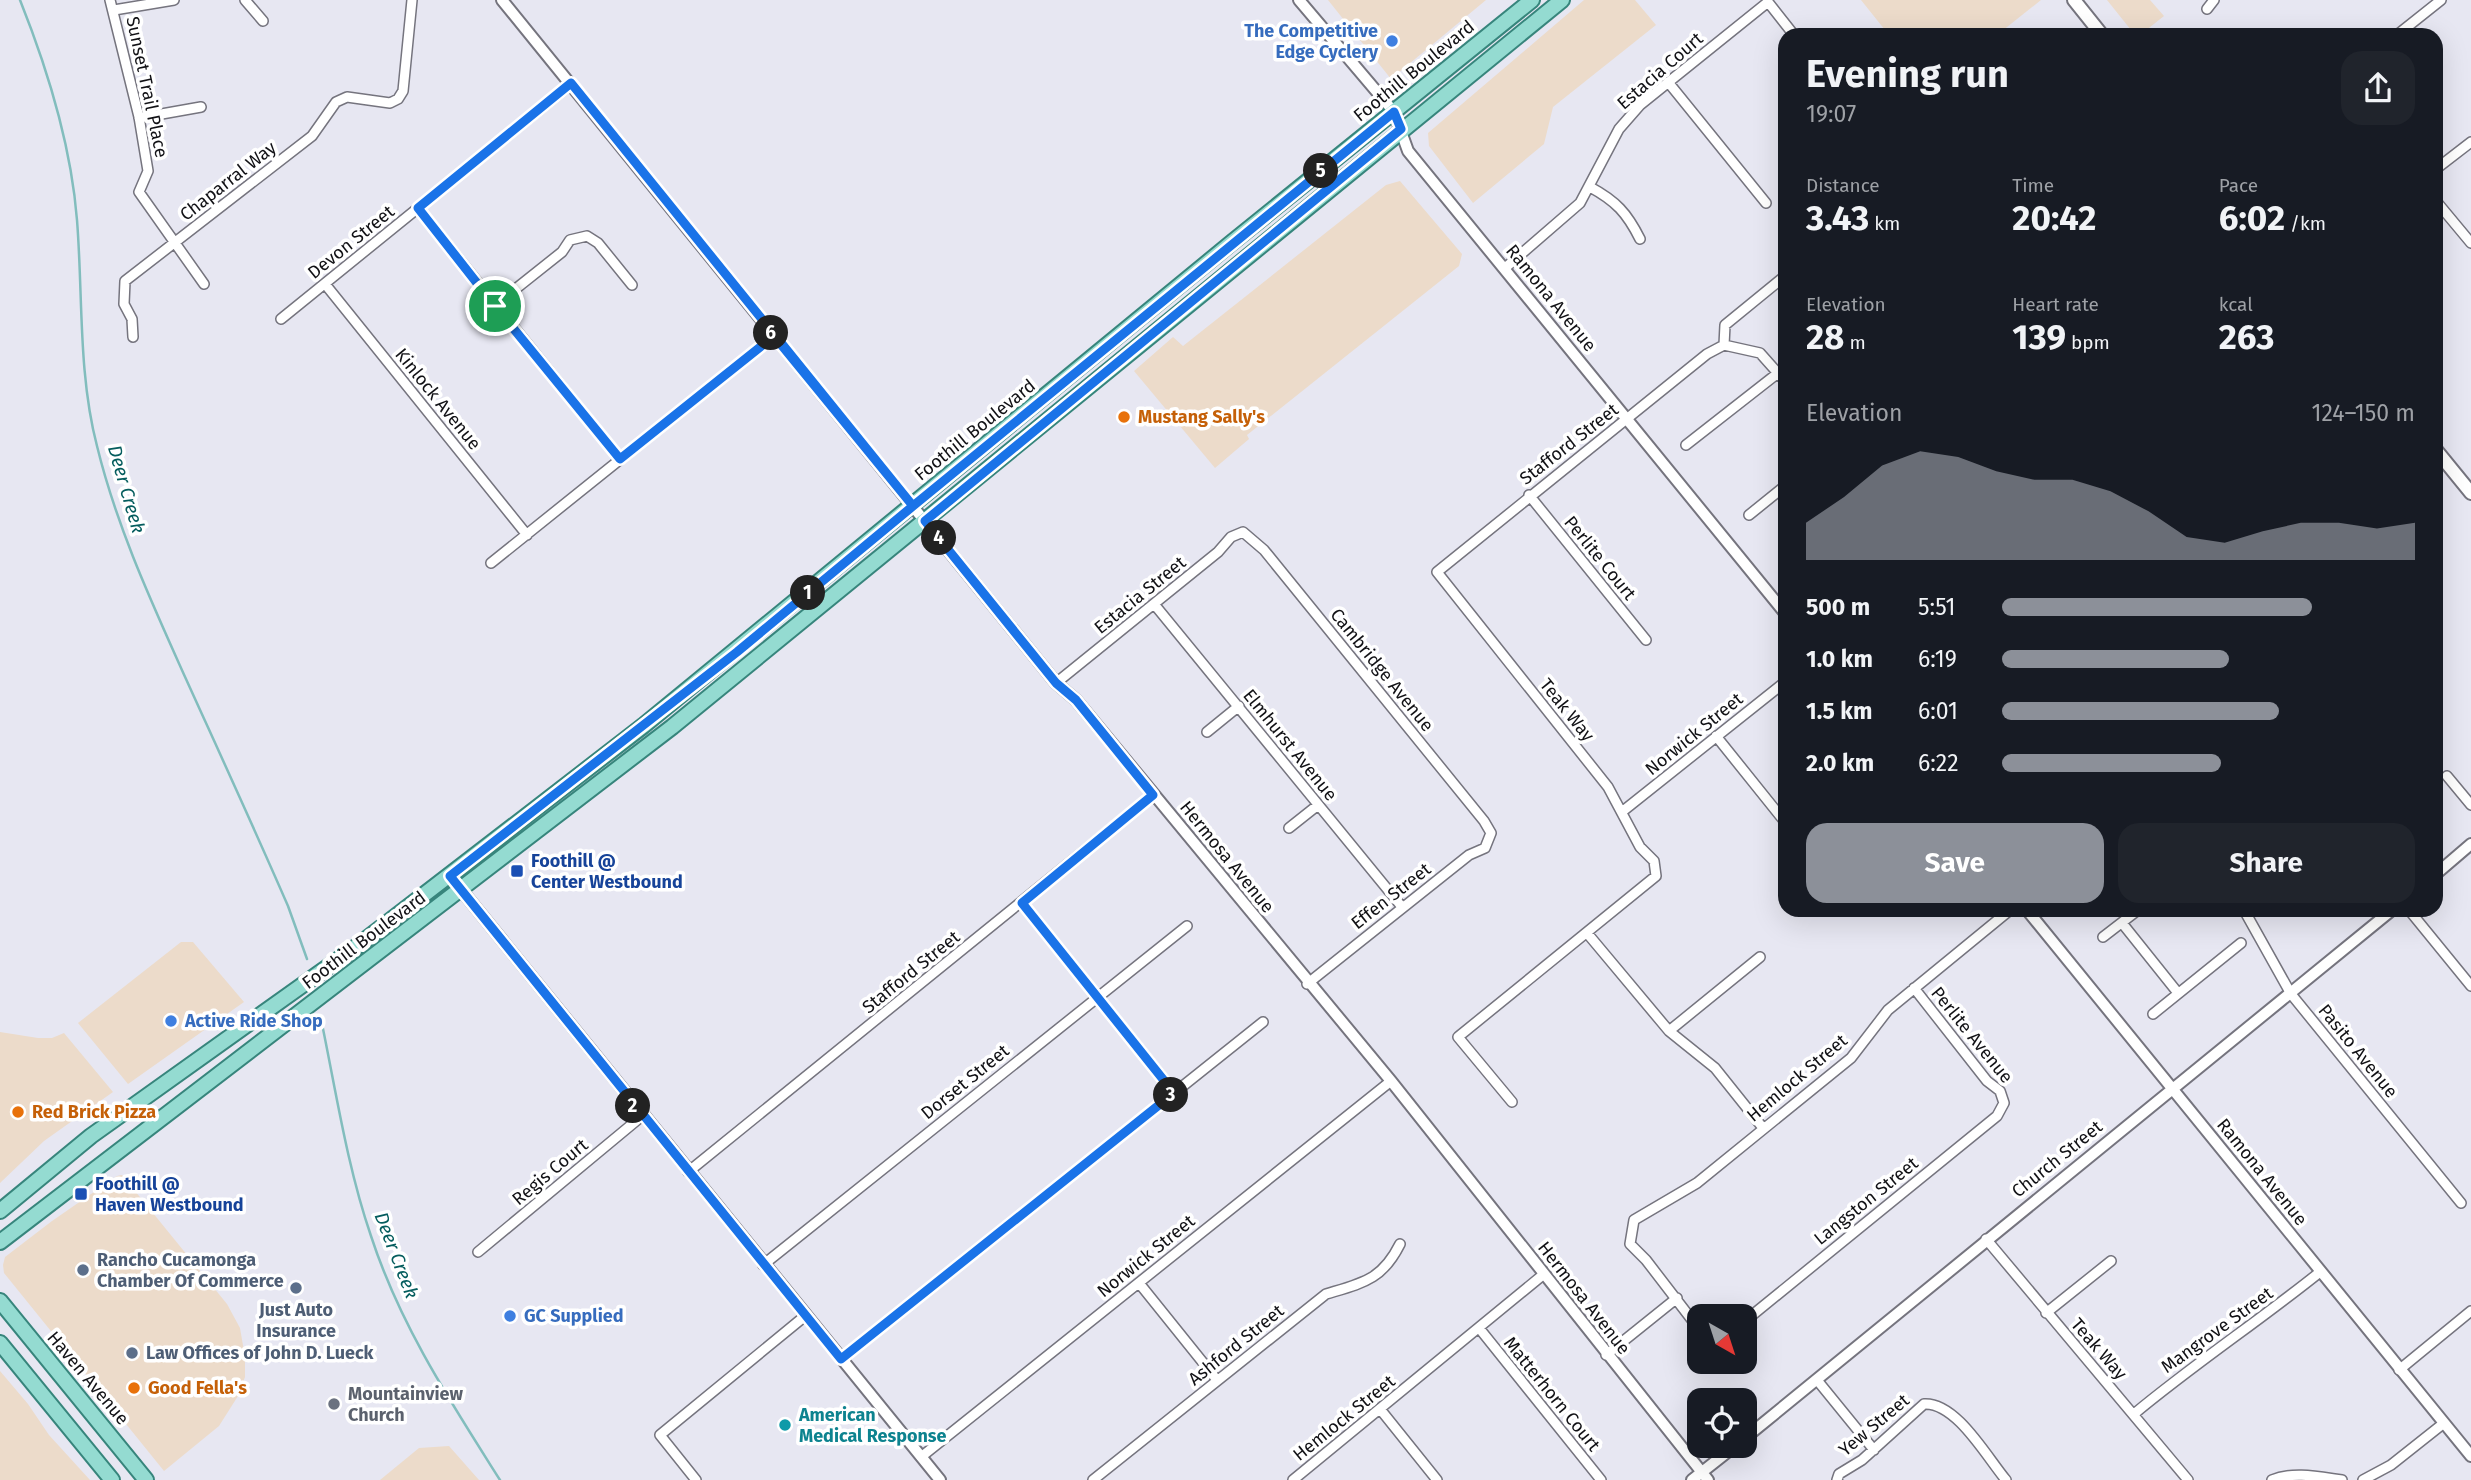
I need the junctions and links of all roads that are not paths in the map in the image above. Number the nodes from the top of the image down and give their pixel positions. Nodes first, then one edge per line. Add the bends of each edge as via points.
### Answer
1 (110, 0) edge
2 (174, 0) edge
3 (245, 0) edge
4 (412, 0) edge
5 (502, 0) edge
6 (1300, 0) edge
7 (1532, 0) edge
8 (1562, 0) edge
9 (2074, 0) edge
10 (2214, 0) edge
11 (2439, 0) edge
12 (2207, 9) dead end
13 (114, 10) junction
14 (263, 21) dead end
15 (1788, 28) edge
16 (2096, 28) edge
17 (2405, 28) edge
18 (1668, 82) junction
19 (571, 83) junction
20 (201, 107) dead end
21 (1394, 112) junction
22 (139, 118) junction
23 (1401, 129) junction
24 (2471, 142) edge
25 (2443, 164) edge
26 (1590, 187) junction
27 (1766, 202) dead end
28 (418, 208) junction
29 (2443, 209) edge
30 (1640, 239) dead end
31 (174, 243) junction
32 (2471, 243) edge
33 (1505, 268) junction
34 (1778, 282) edge
35 (204, 284) dead end
36 (325, 284) junction
37 (632, 285) dead end
38 (495, 306) junction
39 (281, 319) dead end
40 (774, 336) junction
41 (133, 337) dead end
42 (1724, 345) junction
43 (1778, 373) edge
44 (1778, 380) edge
45 (1626, 419) junction
46 (1686, 445) dead end
47 (620, 459) junction
48 (2443, 459) edge
49 (1778, 491) edge
50 (2471, 493) edge
51 (1530, 495) junction
52 (913, 506) junction
53 (1749, 515) dead end
54 (925, 521) junction
55 (1243, 532) joint
56 (527, 535) junction
57 (491, 564) dead end
58 (1437, 572) joint
59 (1154, 604) junction
60 (1778, 604) edge
61 (1646, 640) dead end
62 (1056, 683) junction
63 (1778, 687) edge
64 (1239, 706) junction
65 (1207, 732) dead end
66 (1716, 736) junction
67 (2447, 776) dead end
68 (1153, 795) junction
69 (1318, 804) junction
70 (2471, 805) edge
71 (1623, 811) junction
72 (1778, 812) edge
73 (1289, 828) dead end
74 (1491, 833) joint
75 (2471, 845) edge
76 (2443, 868) edge
77 (450, 876) junction
78 (461, 890) junction
79 (1022, 903) junction
80 (1402, 907) junction
81 (2001, 917) edge
82 (2033, 917) edge
83 (2129, 917) edge
84 (2248, 917) edge
85 (2383, 917) edge
86 (2415, 917) edge
87 (2122, 923) junction
88 (1187, 926) dead end
89 (1587, 933) junction
90 (2104, 937) dead end
91 (2241, 943) dead end
92 (1760, 957) dead end
93 (1307, 984) junction
94 (2471, 986) edge
95 (1914, 989) junction
96 (2178, 993) junction
97 (2291, 993) junction
98 (1097, 996) junction
99 (2152, 1014) dead end
100 (1263, 1022) dead end
101 (1669, 1031) junction
102 (1391, 1081) junction
103 (2172, 1088) junction
104 (1174, 1093) junction
105 (1512, 1102) dead end
106 (2004, 1103) joint
107 (642, 1116) junction
108 (1763, 1128) junction
109 (688, 1172) junction
110 (2461, 1203) dead end
111 (0, 1211) edge
112 (1986, 1239) junction
113 (0, 1242) edge
114 (1400, 1244) dead end
115 (478, 1252) dead end
116 (2111, 1261) dead end
117 (764, 1265) junction
118 (2320, 1272) junction
119 (1544, 1274) junction
120 (1139, 1283) junction
121 (1677, 1298) junction
122 (0, 1301) edge
123 (1757, 1311) edge
124 (2471, 1311) edge
125 (1687, 1312) edge
126 (2046, 1313) junction
127 (805, 1316) junction
128 (1479, 1328) junction
129 (0, 1343) edge
130 (1606, 1355) junction
131 (841, 1359) junction
132 (2399, 1370) junction
133 (1217, 1380) junction
134 (1817, 1380) junction
135 (1380, 1409) junction
136 (2134, 1414) junction
137 (2444, 1423) junction
138 (1757, 1428) edge
139 (1874, 1450) junction
140 (2471, 1456) edge
141 (921, 1457) junction
142 (1723, 1458) edge
143 (1705, 1476) edge
144 (112, 1480) edge
145 (146, 1480) edge
146 (696, 1480) edge
147 (940, 1480) edge
148 (1093, 1480) edge
149 (1293, 1480) edge
150 (1437, 1480) edge
151 (1601, 1480) edge
152 (1692, 1480) edge
153 (1837, 1480) edge
154 (2006, 1480) edge
155 (2188, 1480) edge
156 (2272, 1480) edge
157 (2342, 1480) edge
158 (2363, 1480) edge

1 - 13 street, Sunset Trail Place
2 - 13 street
3 - 14 street
4 - 31 street, Chaparral Way via 403,91 398,99 390,103 347,97 336,102 312,136
5 - 19 street, Hermosa Avenue
6 - 21 street, Ramona Avenue
7 - 21 main road, Foothill Boulevard
8 - 23 main road, Foothill Boulevard
9 - 16 main road
10 - 12 street
11 - 17 street
13 - 22 street, Sunset Trail Place
15 - 18 street, Estacia Court via 1768,2
18 - 26 street, Estacia Court via 1619,129
18 - 27 street
19 - 28 street, Devon Street
19 - 40 street, Hermosa Avenue
20 - 22 street
21 - 23 street, Ramona Avenue
21 - 52 main road, Foothill Boulevard
22 - 31 street, Sunset Trail Place via 148,171 138,192
23 - 33 street, Ramona Avenue via 1408,150
23 - 54 main road, Foothill Boulevard
24 - 25 street
26 - 30 street via 1617,202
26 - 33 street, Estacia Court via 1567,217
28 - 36 street, Devon Street
28 - 38 street
29 - 32 street
31 - 35 street, Sunset Trail Place
31 - 41 street, Chaparral Way via 125,281 124,304 132,319
33 - 45 street, Ramona Avenue
34 - 42 street via 1724,326
36 - 39 street, Devon Street
36 - 56 street, Kinlock Avenue
37 - 38 street via 587,236 570,240 562,252
38 - 47 street
40 - 47 street
40 - 52 street, Hermosa Avenue
42 - 43 street via 1760,353
42 - 45 street, Stafford Street
44 - 46 street
45 - 51 street, Stafford Street
45 - 60 street, Ramona Avenue
47 - 56 street
48 - 50 main road
49 - 53 street
51 - 58 street, Stafford Street
51 - 61 street, Perlite Court
52 - 54 street, Hermosa Avenue
52 - 77 main road, Foothill Boulevard via 726,660
54 - 62 street, Hermosa Avenue
54 - 78 main road, Foothill Boulevard via 672,727
55 - 59 street, Estacia Street via 1230,537
55 - 74 street, Cambridge Avenue via 1273,560
56 - 57 street
58 - 71 street, Teak Way
59 - 62 street, Estacia Street
59 - 64 street, Elmhurst Avenue
62 - 68 street, Hermosa Avenue via 1076,700
63 - 66 street, Norwick Street
64 - 65 street
64 - 69 street, Elmhurst Avenue
66 - 71 street, Norwick Street
66 - 72 street
67 - 70 street
68 - 79 street, Stafford Street
68 - 93 street, Hermosa Avenue
69 - 73 street
69 - 80 street, Elmhurst Avenue
71 - 89 street, Teak Way via 1640,847 1654,861 1656,876
74 - 80 street, Effen Street via 1485,848 1469,855
75 - 76 street
77 - 78 street
77 - 111 main road, Foothill Boulevard via 122,1112
78 - 107 street
78 - 113 main road, Foothill Boulevard
79 - 98 street
79 - 109 street, Stafford Street
80 - 93 street, Effen Street
81 - 95 street, Hemlock Street
82 - 103 street, Ramona Avenue
83 - 87 street
84 - 97 street, Pasito Avenue
85 - 97 street, Church Street
86 - 94 street
87 - 90 street
87 - 96 street
88 - 98 street, Dorset Street
89 - 101 street
89 - 105 street via 1458,1037
91 - 96 street
92 - 101 street
93 - 102 street, Hermosa Avenue
95 - 106 street, Perlite Avenue via 2000,1091
95 - 108 street, Hemlock Street via 1888,1010 1851,1058
96 - 99 street
97 - 103 street, Church Street
97 - 110 street, Pasito Avenue
98 - 104 street
98 - 117 street, Dorset Street
100 - 104 street
101 - 108 street via 1715,1068
102 - 119 street, Hermosa Avenue
102 - 120 street, Norwick Street
103 - 112 street, Church Street
103 - 118 street, Ramona Avenue
104 - 131 street
106 - 123 street, Langston Street via 1997,1116
107 - 109 street
107 - 115 street, Regis Court
108 - 121 street, Hemlock Street via 1696,1183 1634,1220 1630,1244
109 - 117 street
112 - 126 street, Teak Way
112 - 134 street, Church Street
114 - 133 street, Ashford Street via 1389,1265 1362,1284 1326,1293
116 - 126 street
117 - 127 street
118 - 132 street, Ramona Avenue
118 - 136 street, Mangrove Street
119 - 128 street, Hemlock Street
119 - 130 street, Hermosa Avenue
120 - 133 street
120 - 141 street, Norwick Street
121 - 125 street
121 - 130 street
122 - 145 main road, Haven Avenue
124 - 132 street
126 - 136 street, Teak Way
127 - 131 street
127 - 146 street via 660,1435
128 - 135 street, Hemlock Street
128 - 151 street, Matterhorn Court
129 - 144 main road
130 - 143 street, Hermosa Avenue
131 - 141 street
132 - 137 street, Ramona Avenue
133 - 148 street, Ashford Street
134 - 138 street, Church Street
134 - 139 street
135 - 149 street, Hemlock Street
135 - 150 street
136 - 155 street, Teak Way
137 - 140 street, Ramona Avenue
137 - 158 street via 2391,1465
139 - 153 street, Yew Street
139 - 154 street, Yew Street via 1924,1404 1937,1403 1952,1413
141 - 147 street
142 - 143 street
143 - 152 street
156 - 157 street via 2313,1476

